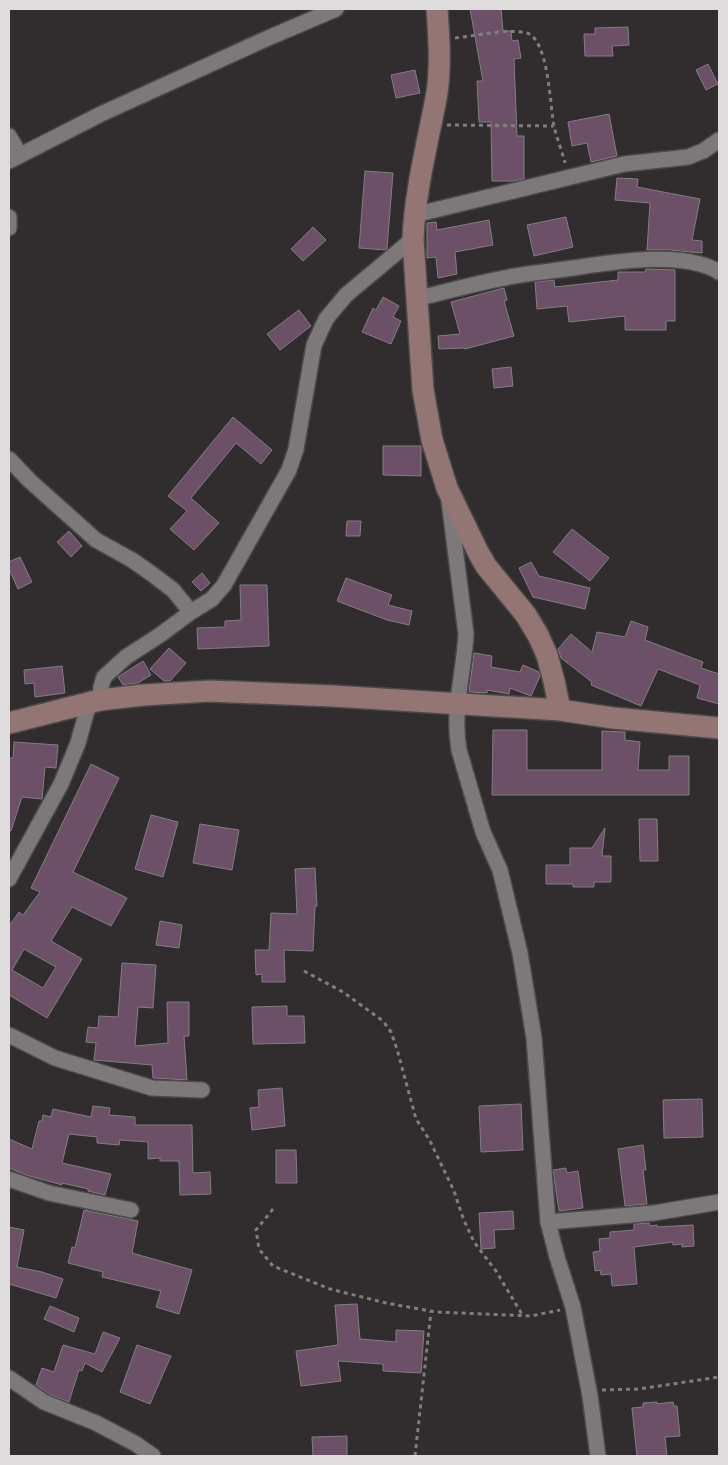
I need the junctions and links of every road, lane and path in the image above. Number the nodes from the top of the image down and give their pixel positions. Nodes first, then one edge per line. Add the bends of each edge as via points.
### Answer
1 (336, 9) edge
2 (437, 9) edge
3 (439, 40) junction
4 (429, 125) junction
5 (554, 126) junction
6 (9, 136) edge
7 (719, 140) edge
8 (15, 158) edge
9 (570, 178) junction
10 (414, 214) junction
11 (9, 217) edge
12 (9, 228) edge
13 (413, 240) junction
14 (719, 272) edge
15 (416, 299) junction
16 (9, 459) edge
17 (447, 488) junction
18 (191, 612) junction
19 (94, 701) junction
20 (457, 704) junction
21 (560, 710) junction
22 (9, 723) edge
23 (719, 728) edge
24 (9, 879) edge
25 (304, 971) dead end
26 (9, 1035) edge
27 (202, 1090) dead end
28 (9, 1178) edge
29 (719, 1202) edge
30 (273, 1209) dead end
31 (131, 1210) dead end
32 (548, 1222) junction
33 (573, 1307) junction
34 (431, 1311) junction
35 (523, 1316) junction
36 (9, 1378) edge
37 (719, 1378) edge
38 (589, 1390) junction
39 (153, 1456) edge
40 (416, 1456) edge
41 (598, 1456) edge

1 - 8 street via 101,114
2 - 3 street
3 - 4 street via 437,92
3 - 5 path via 510,31 532,36 543,55
4 - 5 path
4 - 10 street
5 - 9 path
6 - 8 street
7 - 9 street via 688,157 624,164
9 - 10 street
10 - 13 street
11 - 12 street
13 - 15 street
13 - 18 street via 346,295 326,319 314,345 296,449 289,470 224,585 212,599
14 - 15 street via 675,259 612,262 510,276
15 - 17 street via 423,390 432,440
16 - 18 street via 96,540 152,574
17 - 20 street via 466,634
17 - 21 street via 486,566 538,635 547,654
18 - 19 street via 126,657 104,677
19 - 20 street via 210,691
19 - 22 street
19 - 24 street via 61,784
20 - 21 street
20 - 32 street via 459,750 483,832 500,870 526,984 534,1038
21 - 23 street
25 - 35 path via 343,992 383,1021 390,1032 416,1119 429,1138 454,1191 474,1242
26 - 27 street via 55,1058 152,1088
28 - 31 street via 49,1193
29 - 32 street via 654,1213
30 - 34 path via 256,1230 259,1250 273,1266 330,1289
32 - 33 street
33 - 35 path
33 - 38 street
34 - 35 path
34 - 40 path
36 - 39 street via 44,1402 96,1423
37 - 38 path via 639,1389
38 - 41 street

